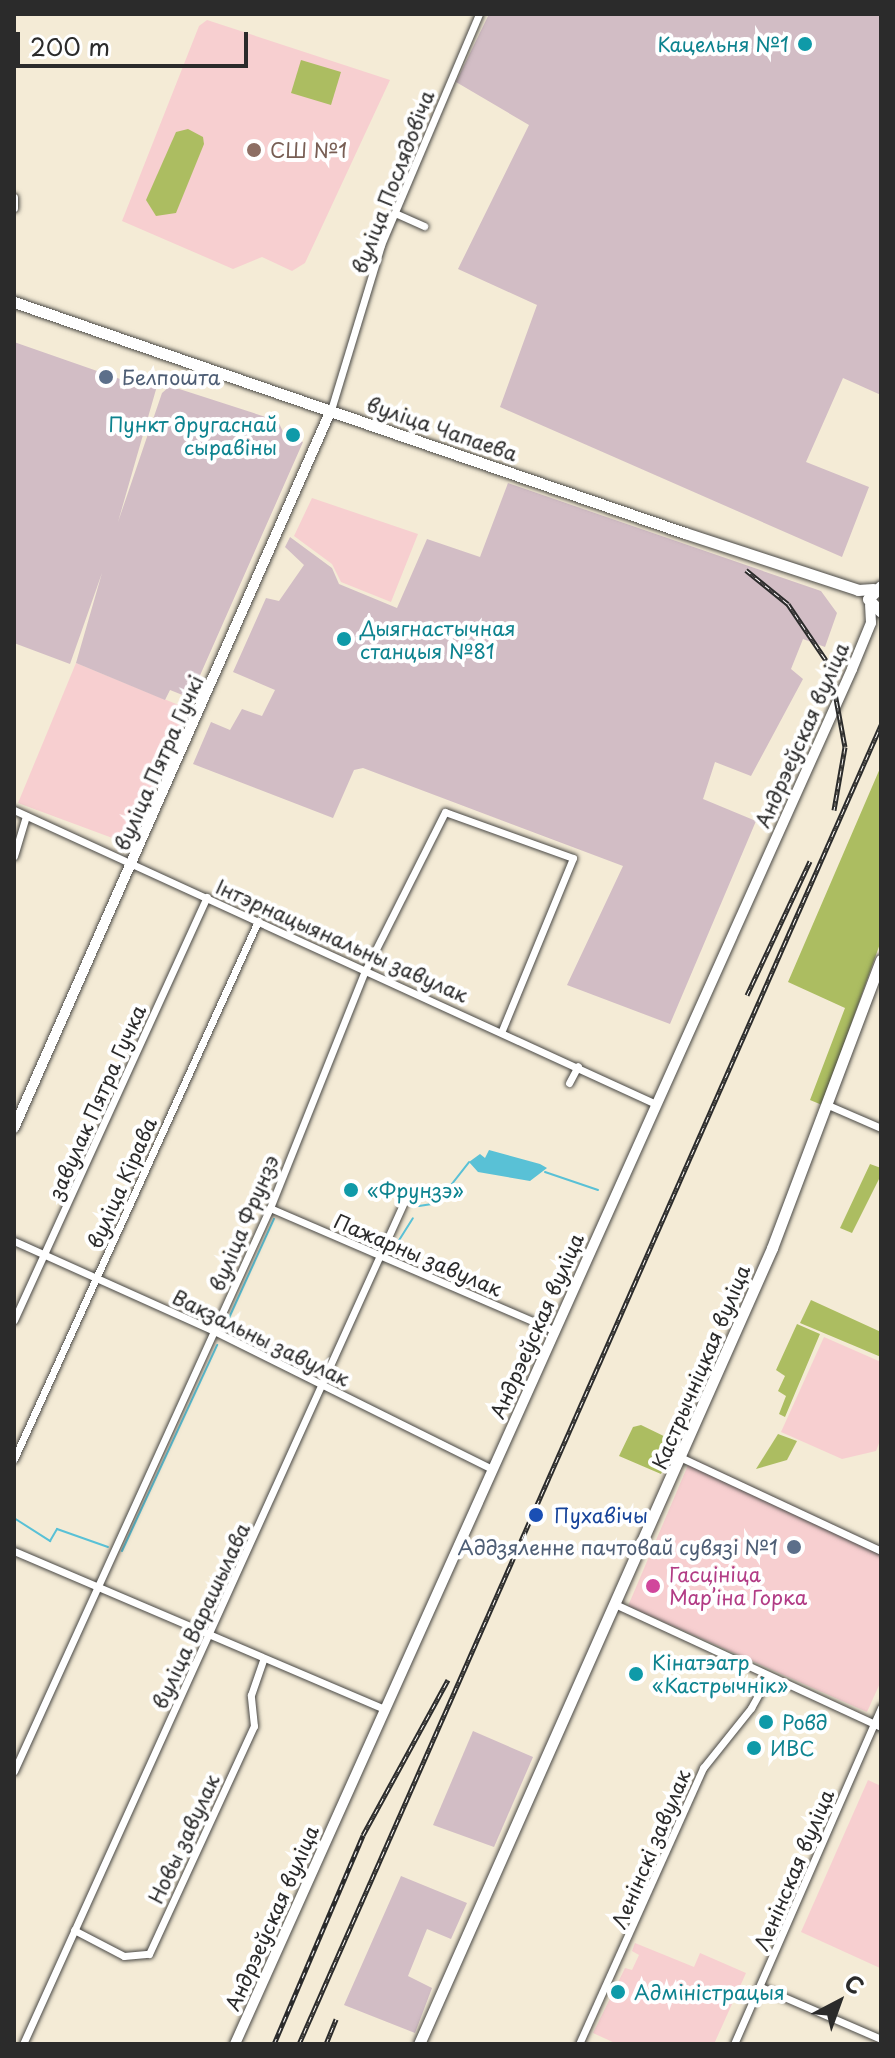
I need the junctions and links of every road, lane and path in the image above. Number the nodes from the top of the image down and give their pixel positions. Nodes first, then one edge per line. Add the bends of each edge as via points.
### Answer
1 (479, 14) edge
2 (14, 197) edge
3 (14, 208) edge
4 (395, 213) junction
5 (424, 226) dead end
6 (14, 302) edge
7 (331, 410) junction
8 (877, 588) edge
9 (858, 590) junction
10 (869, 604) junction
11 (881, 613) edge
12 (871, 623) junction
13 (14, 810) edge
14 (26, 816) junction
15 (14, 856) edge
16 (135, 864) junction
17 (207, 897) junction
18 (258, 921) junction
19 (881, 960) edge
20 (365, 971) junction
21 (502, 1030) junction
22 (578, 1066) junction
23 (569, 1083) dead end
24 (656, 1104) junction
25 (828, 1105) junction
26 (14, 1128) edge
27 (881, 1128) edge
28 (405, 1200) dead end
29 (270, 1208) junction
30 (14, 1241) edge
31 (45, 1255) junction
32 (381, 1256) junction
33 (97, 1279) junction
34 (14, 1320) edge
35 (214, 1331) junction
36 (555, 1331) junction
37 (324, 1385) junction
38 (682, 1458) junction
39 (14, 1459) edge
40 (492, 1469) junction
41 (14, 1551) edge
42 (881, 1551) edge
43 (97, 1586) junction
44 (617, 1605) junction
45 (211, 1636) junction
46 (263, 1660) junction
47 (768, 1677) junction
48 (881, 1707) edge
49 (384, 1709) junction
50 (878, 1726) edge
51 (14, 1771) edge
52 (74, 1930) junction
53 (761, 1987) junction
54 (881, 2039) edge
55 (23, 2044) edge
56 (235, 2044) edge
57 (419, 2044) edge
58 (579, 2044) edge
59 (734, 2044) edge

1 - 4 street, вуліца Послядовіча
2 - 3 street
4 - 5 street
4 - 7 street, вуліца Послядовіча
6 - 7 main road, вуліца Чапаева
7 - 9 main road, вуліца Чапаева
7 - 16 main road, вуліца Пятра Гучкі
8 - 9 main road, вуліца Чапаева
8 - 10 main road
9 - 10 main road, вуліца Чапаева
10 - 11 main road, вуліца Чапаева
10 - 12 main road, Андрэеўская вуліца
11 - 12 main road, Андрэеўская вуліца
12 - 24 main road, Андрэеўская вуліца
13 - 14 street, Інтэрнацыянальны завулак
14 - 15 street
14 - 16 street, Інтэрнацыянальны завулак
16 - 17 street, Інтэрнацыянальны завулак
16 - 26 main road, вуліца Пятра Гучкі
17 - 18 street, Інтэрнацыянальны завулак
17 - 31 street, завулак Пятра Гучка
18 - 20 street, Інтэрнацыянальны завулак
18 - 33 street, вуліца Кірава
19 - 25 main road, Кастрычніцкая вуліца
20 - 21 street, Інтэрнацыянальны завулак
20 - 21 street, вуліца Фрунзэ via 445,812 573,858
20 - 29 street, вуліца Фрунзэ
21 - 22 street, Інтэрнацыянальны завулак
22 - 23 street
22 - 24 street, Інтэрнацыянальны завулак
24 - 36 main road, Андрэеўская вуліца
25 - 27 street
25 - 38 main road, Кастрычніцкая вуліца
28 - 32 street, вуліца Варашылава
29 - 32 street, Пажарны завулак
29 - 35 street, вуліца Фрунзэ
30 - 31 street, Вакзальны завулак
31 - 33 street, Вакзальны завулак
31 - 34 street, завулак Пятра Гучка
32 - 36 street, Пажарны завулак
32 - 37 street, вуліца Варашылава
33 - 35 street, Вакзальны завулак
33 - 39 street, вуліца Кірава
35 - 37 street, Вакзальны завулак
35 - 43 street, вуліца Фрунзэ
36 - 40 main road, Андрэеўская вуліца
37 - 40 street, Вакзальны завулак
37 - 45 street, вуліца Варашылава
38 - 42 street
38 - 44 main road, Кастрычніцкая вуліца
40 - 49 main road, Андрэеўская вуліца
41 - 43 street
43 - 45 street
43 - 51 street, вуліца Фрунзэ
44 - 47 street
44 - 57 main road, Кастрычніцкая вуліца
45 - 46 street
45 - 52 street, вуліца Варашылава
46 - 49 street
46 - 52 street, Новы завулак via 251,1695 254,1726 149,1954 124,1956
47 - 50 street
47 - 58 street, Ленінскі завулак via 703,1768
48 - 50 street, Ленінская вуліца
49 - 56 main road, Андрэеўская вуліца
50 - 53 street, Ленінская вуліца
52 - 55 street, вуліца Варашылава
53 - 54 street
53 - 59 street, Ленінская вуліца

